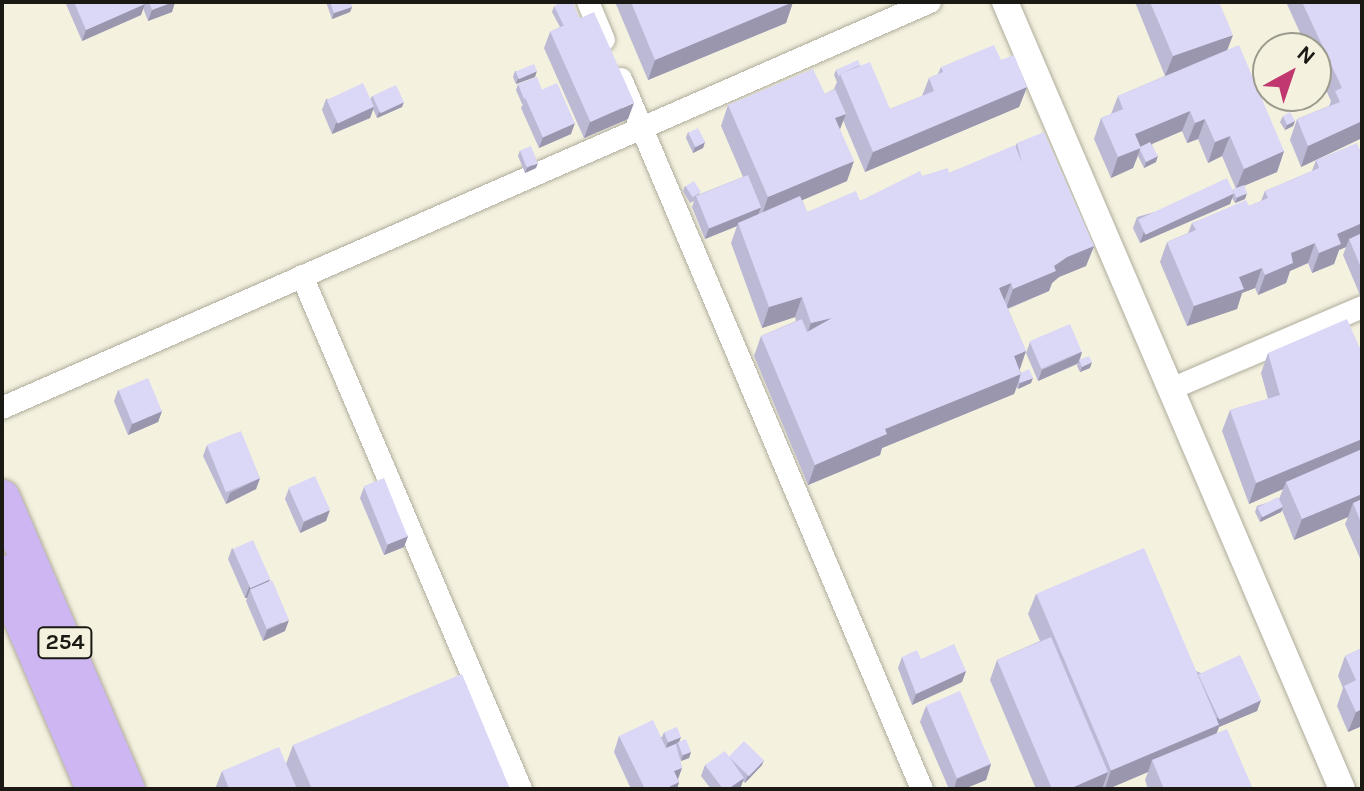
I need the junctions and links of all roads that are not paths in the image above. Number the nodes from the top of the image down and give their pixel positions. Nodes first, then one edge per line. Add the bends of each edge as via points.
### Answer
1 (588, 2) edge
2 (930, 2) edge
3 (1005, 2) edge
4 (642, 128) junction
5 (302, 276) junction
6 (1362, 307) edge
7 (1171, 389) junction
8 (2, 408) edge
9 (2, 498) edge
10 (2, 573) edge
11 (94, 789) edge
12 (127, 789) edge
13 (521, 789) edge
14 (922, 789) edge
15 (1342, 789) edge

1 - 4 street
2 - 4 street
3 - 7 street
4 - 5 street
4 - 14 street
5 - 8 street
5 - 13 street
6 - 7 street
7 - 15 street
9 - 12 highway, 254
10 - 11 highway, 254

